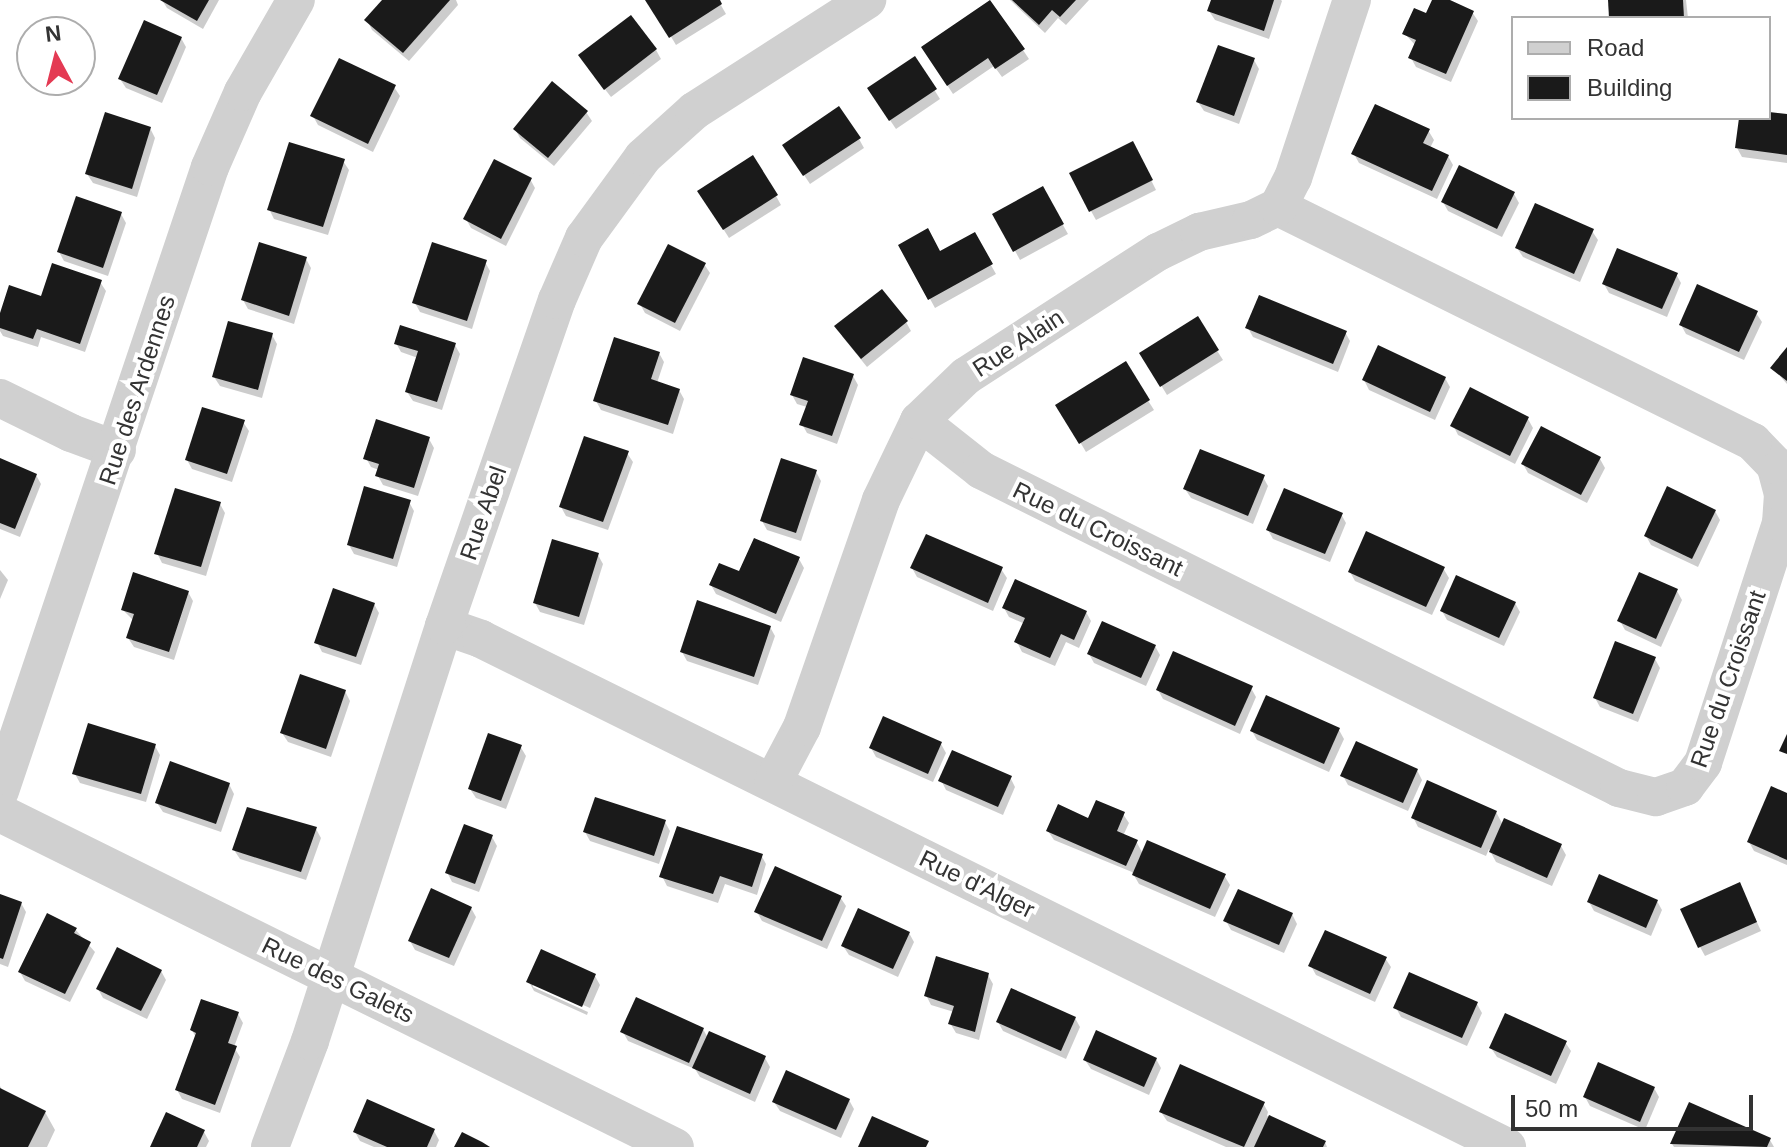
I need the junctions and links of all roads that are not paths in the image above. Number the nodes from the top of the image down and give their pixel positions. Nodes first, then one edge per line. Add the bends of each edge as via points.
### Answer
1 (296, 0) edge
2 (867, 0) edge
3 (1352, 0) edge
4 (1278, 207) junction
5 (0, 398) edge
6 (919, 421) junction
7 (117, 450) junction
8 (444, 626) junction
9 (773, 782) junction
10 (0, 791) edge
11 (0, 813) edge
12 (330, 976) junction
13 (270, 1147) edge
14 (675, 1147) edge
15 (1507, 1147) edge

1 - 7 street, Rue des Ardennes via 254,70 210,167
2 - 8 street, Rue Abel via 694,111 643,157 600,212 557,300
3 - 4 street via 1293,178
4 - 6 street, Rue Alain via 1251,220 1199,232 1158,252 966,376
4 - 6 street, Rue du Croissant via 1753,442 1775,465 1783,494 1781,523 1703,763 1685,787 1656,797 1619,788 981,470
5 - 7 street
6 - 9 street, Rue Alain via 881,500 802,727
7 - 10 street, Rue des Ardennes
8 - 9 street, Rue d'Alger via 481,639
8 - 12 street, Rue Abel
9 - 15 street, Rue d'Alger
11 - 12 street, Rue des Galets
12 - 13 street, Rue Abel
12 - 14 street, Rue des Galets

